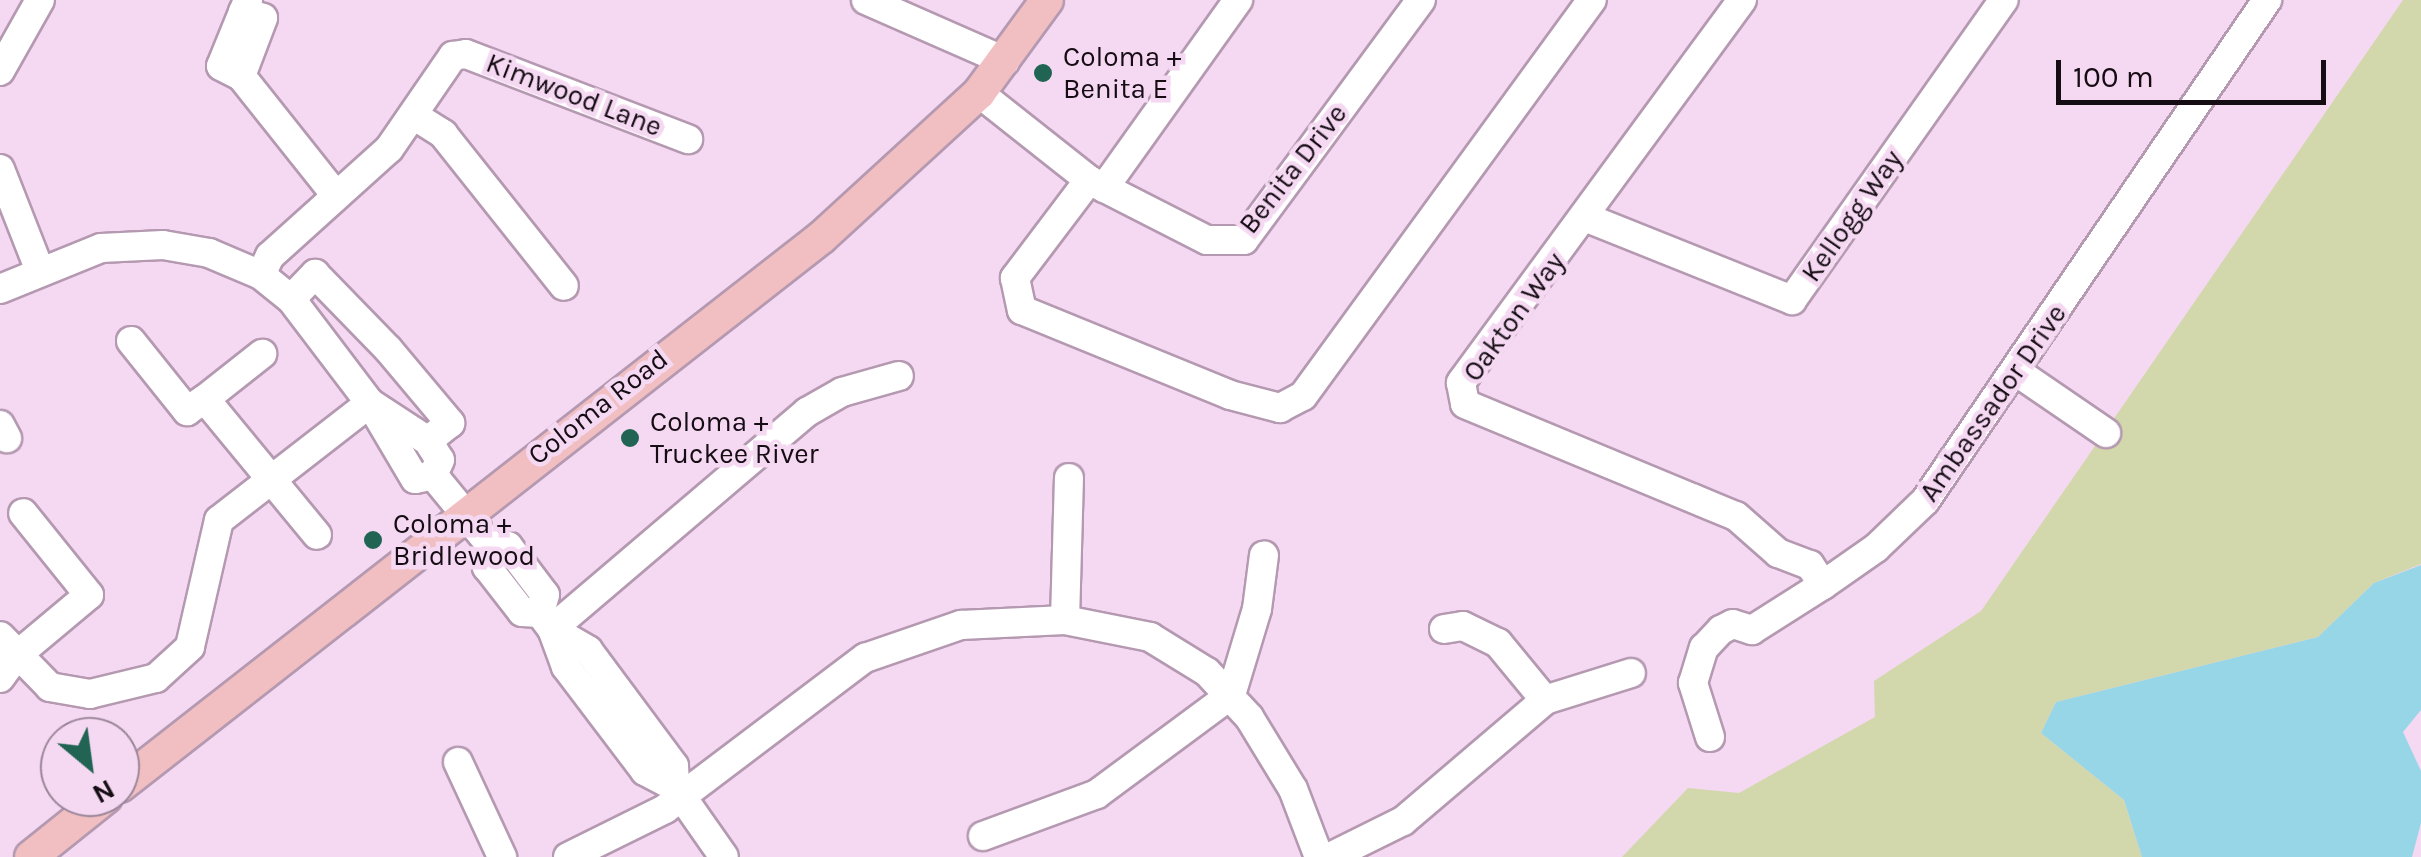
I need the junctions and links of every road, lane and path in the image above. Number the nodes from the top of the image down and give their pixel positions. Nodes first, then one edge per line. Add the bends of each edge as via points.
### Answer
1 (40, 0) edge
2 (866, 0) edge
3 (1047, 0) edge
4 (1238, 0) edge
5 (1422, 0) edge
6 (1592, 0) edge
7 (1742, 0) edge
8 (2004, 0) edge
9 (2267, 0) edge
10 (246, 6) edge
11 (1005, 61) junction
12 (0, 71) edge
13 (979, 93) junction
14 (413, 116) junction
15 (688, 138) dead end
16 (0, 169) edge
17 (1096, 184) junction
18 (334, 193) junction
19 (1587, 218) junction
20 (40, 270) junction
21 (261, 275) junction
22 (564, 286) dead end
23 (0, 289) edge
24 (291, 299) junction
25 (131, 341) dead end
26 (388, 349) junction
27 (262, 354) dead end
28 (2017, 372) junction
29 (899, 376) dead end
30 (352, 377) junction
31 (205, 399) junction
32 (370, 402) junction
33 (2106, 433) dead end
34 (428, 441) junction
35 (433, 475) junction
36 (269, 478) junction
37 (1069, 478) dead end
38 (465, 511) junction
39 (23, 513) dead end
40 (317, 535) dead end
41 (1264, 555) dead end
42 (1822, 585) junction
43 (1065, 620) junction
44 (546, 621) junction
45 (1444, 629) dead end
46 (5, 657) edge
47 (1631, 673) dead end
48 (1231, 694) junction
49 (1545, 700) junction
50 (1710, 737) dead end
51 (458, 762) dead end
52 (140, 770) edge
53 (679, 792) junction
54 (81, 817) edge
55 (983, 836) dead end
56 (31, 857) edge
57 (502, 857) edge
58 (568, 857) edge
59 (724, 857) edge
60 (1319, 857) edge
61 (1330, 857) edge

1 - 12 street
2 - 11 street
3 - 11 main road, Coloma Road
4 - 17 street
5 - 17 street, Benita Drive via 1244,240 1207,240
6 - 17 street via 1303,396 1280,408 1230,395 1022,310 1015,278
7 - 19 street, Oakton Way
8 - 19 street, Kellogg Way via 1792,300
9 - 28 street, Ambassador Drive
10 - 18 street via 221,66 241,76
11 - 13 main road, Coloma Road
13 - 17 street, Benita Drive
13 - 38 main road, Coloma Road via 822,237
14 - 15 street, Kimwood Lane via 453,56 466,54
14 - 18 street, Kimwood Lane via 389,150
14 - 22 street via 443,134
16 - 20 street
18 - 21 street, Kimwood Lane via 270,256
19 - 42 street, Oakton Way via 1461,383 1465,404 1736,516 1778,553 1810,565
20 - 21 street via 134,244 209,253
20 - 23 street
21 - 24 street
24 - 26 street via 316,274
24 - 30 street
25 - 31 street via 187,411
26 - 30 street
26 - 34 street via 450,423
27 - 31 street
28 - 33 street
28 - 42 street, Ambassador Drive via 1926,501 1876,548
29 - 44 street via 842,392 806,412
30 - 32 street
31 - 36 street
32 - 34 street
32 - 35 street via 415,479
32 - 36 street
34 - 35 street via 440,460
35 - 38 street
36 - 40 street
36 - 46 street via 219,520 190,647 156,678 90,694 50,687
37 - 43 street
38 - 44 street via 493,548 508,546 544,595
38 - 52 main road, Coloma Road
39 - 46 street via 89,595
41 - 48 street via 1257,609
42 - 50 street, Ambassador Drive via 1752,630 1733,624 1704,648 1693,683
43 - 48 street via 1150,637
43 - 53 street via 961,625 896,644 835,676
44 - 53 street via 588,650 674,766
45 - 49 street via 1462,626 1498,643
47 - 49 street
48 - 55 street via 1097,794
48 - 60 street via 1294,789
49 - 61 street via 1402,821
51 - 57 street
53 - 58 street
53 - 59 street
54 - 56 main road

